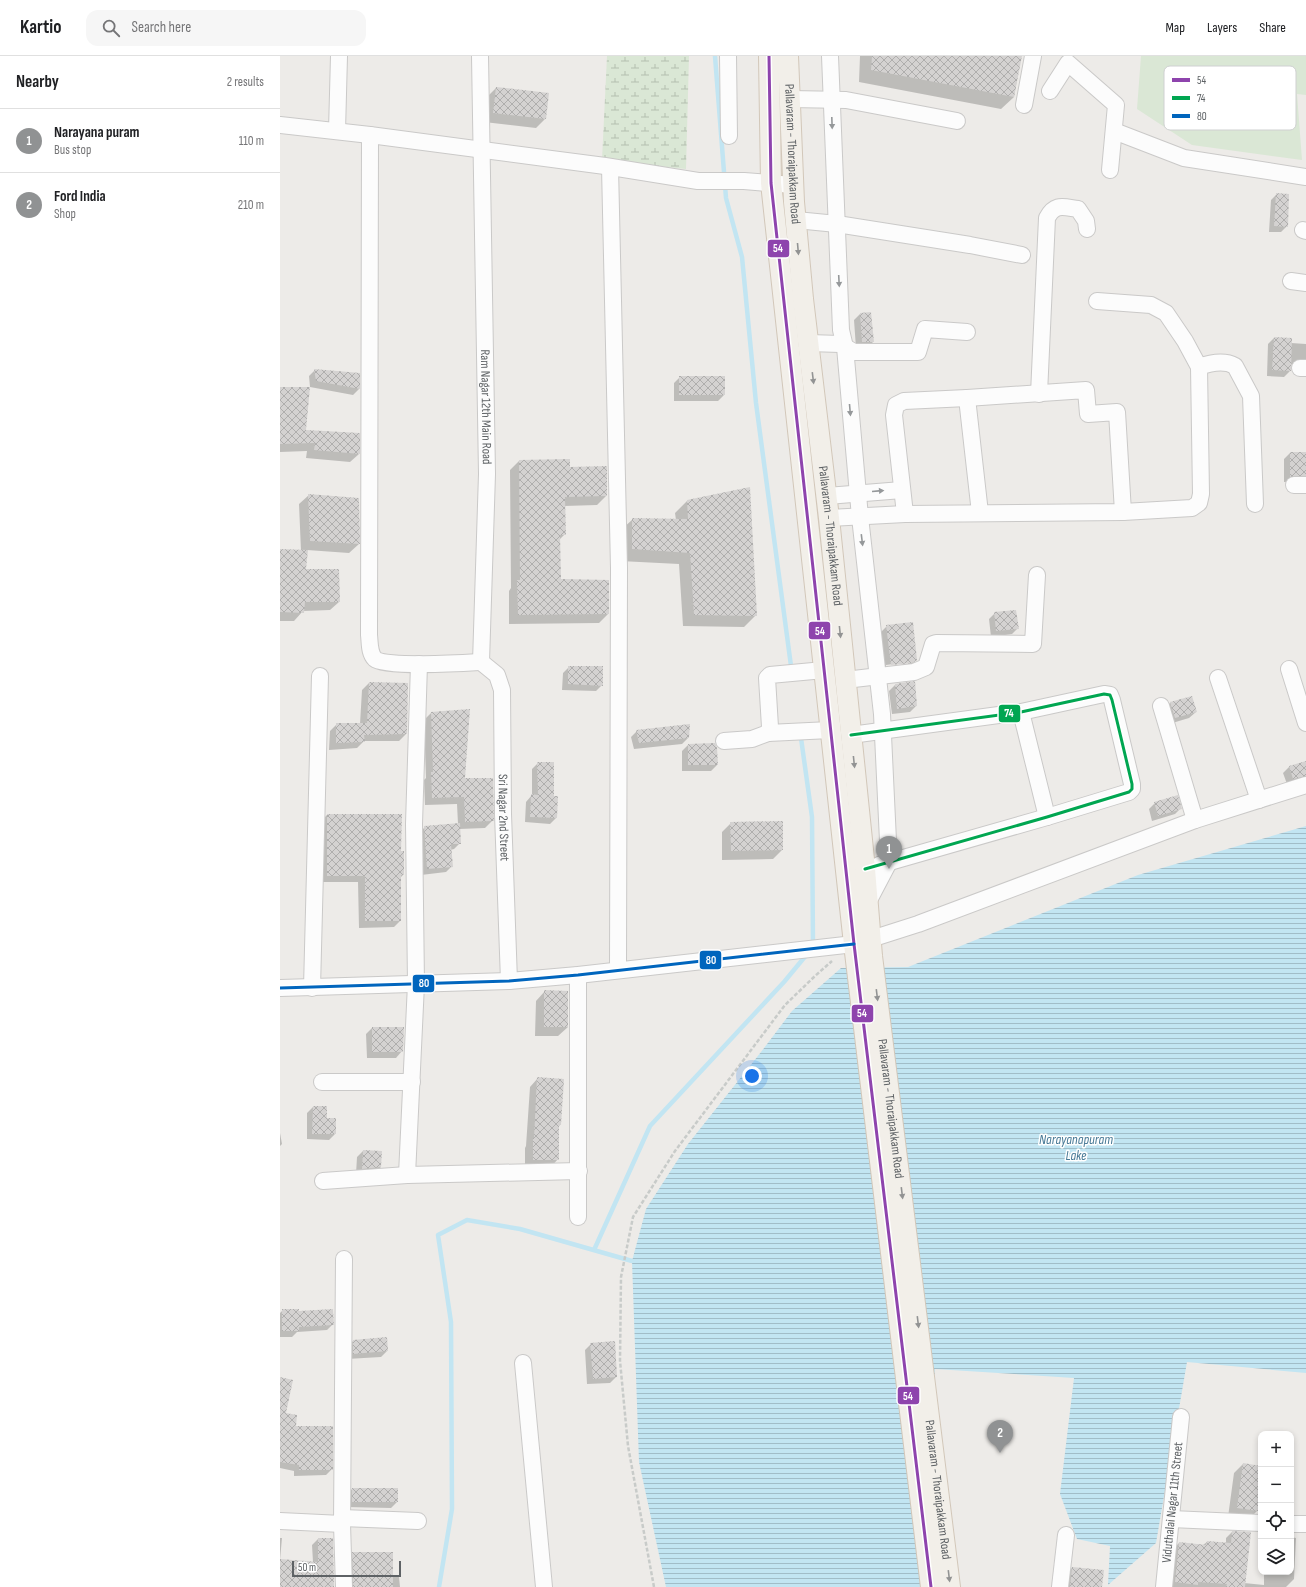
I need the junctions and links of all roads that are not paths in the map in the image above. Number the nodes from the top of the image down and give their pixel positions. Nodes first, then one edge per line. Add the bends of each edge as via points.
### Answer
1 (339, 56) edge
2 (480, 56) edge
3 (728, 56) edge
4 (769, 56) edge
5 (788, 56) edge
6 (830, 56) edge
7 (1033, 56) edge
8 (1069, 60) edge
9 (1050, 91) dead end
10 (790, 99) junction
11 (832, 100) junction
12 (1024, 105) dead end
13 (957, 121) dead end
14 (280, 125) edge
15 (337, 131) junction
16 (1114, 131) junction
17 (370, 135) junction
18 (729, 136) dead end
19 (482, 150) junction
20 (610, 167) junction
21 (1110, 170) dead end
22 (1306, 177) edge
23 (771, 183) junction
24 (793, 185) junction
25 (796, 220) junction
26 (837, 224) junction
27 (1086, 229) dead end
28 (1022, 255) dead end
29 (1097, 301) dead end
30 (967, 332) dead end
31 (809, 343) junction
32 (845, 347) junction
33 (1199, 367) junction
34 (1039, 394) junction
35 (967, 398) junction
36 (902, 490) junction
37 (858, 493) junction
38 (827, 496) junction
39 (1255, 504) dead end
40 (1123, 512) junction
41 (980, 513) junction
42 (905, 514) junction
43 (860, 517) junction
44 (830, 518) junction
45 (1037, 575) dead end
46 (480, 662) junction
47 (419, 664) junction
48 (1289, 668) dead end
49 (824, 670) junction
50 (320, 676) dead end
51 (878, 676) junction
52 (1218, 678) dead end
53 (845, 680) junction
54 (1161, 706) dead end
55 (1020, 712) junction
56 (1306, 724) edge
57 (830, 730) junction
58 (882, 732) junction
59 (768, 733) junction
60 (851, 735) junction
61 (724, 741) dead end
62 (1306, 786) edge
63 (1259, 800) junction
64 (1048, 817) junction
65 (1195, 820) junction
66 (889, 862) junction
67 (866, 868) junction
68 (868, 902) junction
69 (862, 941) junction
70 (618, 970) junction
71 (578, 975) junction
72 (509, 981) junction
73 (416, 984) junction
74 (280, 988) edge
75 (312, 988) junction
76 (322, 1082) dead end
77 (412, 1082) junction
78 (579, 1171) junction
79 (407, 1175) junction
80 (323, 1181) dead end
81 (578, 1217) dead end
82 (344, 1259) dead end
83 (523, 1363) dead end
84 (1181, 1417) dead end
85 (1171, 1519) junction
86 (342, 1520) junction
87 (280, 1521) edge
88 (418, 1521) dead end
89 (1258, 1522) edge
90 (1294, 1524) edge
91 (1306, 1524) edge
92 (1066, 1535) dead end
93 (344, 1587) edge
94 (544, 1587) edge
95 (931, 1587) edge
96 (950, 1587) edge
97 (1060, 1587) edge
98 (1164, 1587) edge

1 - 15 street
2 - 19 street, Ram Nagar 12th Main Road
3 - 18 street
4 - 23 main road, Pallavaram - Thoraipakkam Road
5 - 10 main road, Pallavaram - Thoraipakkam Road
6 - 11 street
7 - 12 street
8 - 9 street
8 - 16 street via 1116,105
10 - 11 street
10 - 24 main road, Pallavaram - Thoraipakkam Road
11 - 13 street via 846,100
11 -> 26 street
14 - 15 street
15 - 17 street
16 - 21 street
16 - 22 street via 1184,158
17 - 19 street
17 - 47 street via 369,635 371,652 376,660 383,663
19 - 20 street
19 - 46 street, Ram Nagar 12th Main Road via 487,474
20 - 23 street via 698,181
20 - 70 street via 619,568
23 - 24 street
23 - 49 main road, Pallavaram - Thoraipakkam Road
24 - 25 main road, Pallavaram - Thoraipakkam Road
25 - 26 street
25 -> 31 main road, Pallavaram - Thoraipakkam Road
26 - 28 street
26 -> 32 street
27 - 34 street via 1086,221 1078,209 1058,206 1050,211 1047,218
29 - 33 street via 1151,305 1166,313
30 - 32 street via 925,329 918,352 854,352
31 - 32 street via 840,344
31 -> 38 main road, Pallavaram - Thoraipakkam Road
32 -> 37 street
33 - 39 street via 1221,362 1235,366 1251,396
33 - 40 street via 1199,503 1192,508
34 - 35 street
34 - 40 street via 1086,390 1088,414 1117,412
35 - 36 street via 904,401 896,405 894,415
35 - 41 street
37 -> 36 street
36 - 42 street
37 - 38 street
37 - 43 street
38 - 44 main road, Pallavaram - Thoraipakkam Road
40 - 41 street
41 - 42 street
42 - 43 street
43 - 44 street
43 -> 51 street
44 -> 53 main road, Pallavaram - Thoraipakkam Road
45 - 51 street via 1033,644 936,643 933,644 926,667 914,672
46 - 47 street
46 - 72 street, Sri Nagar 2nd Street via 497,675 502,690
47 - 73 street via 414,824
48 - 56 street
49 - 57 main road, Pallavaram - Thoraipakkam Road
49 - 59 street via 770,675 767,678 770,727
50 - 75 street
51 - 53 street
51 - 58 street
52 - 63 street
53 - 60 main road, Pallavaram - Thoraipakkam Road
54 - 65 street
55 - 58 street
55 - 64 street
55 - 64 street via 1104,694 1110,695 1112,700 1132,789
57 - 59 street
57 - 69 main road, Pallavaram - Thoraipakkam Road
58 - 60 street
58 - 66 street
59 - 61 street via 752,739
60 -> 67 main road, Pallavaram - Thoraipakkam Road
62 - 63 street
63 - 65 street
64 - 66 street
65 - 69 street via 918,924
66 - 67 street
66 - 68 street
67 - 68 main road, Pallavaram - Thoraipakkam Road
68 - 69 main road, Pallavaram - Thoraipakkam Road
69 - 70 street via 817,949
69 - 95 main road, Pallavaram - Thoraipakkam Road
69 -> 96 main road, Pallavaram - Thoraipakkam Road
70 - 71 street
71 - 72 street
71 - 78 street
72 - 73 street
73 - 75 street
73 - 77 street
74 - 75 street
76 - 77 street
77 - 79 street
78 - 79 street
78 - 81 street
79 - 80 street
82 - 86 street
83 - 94 street
84 - 85 street, Viduthalai Nagar 11th Street
85 - 89 street
85 - 98 street, Viduthalai Nagar 11th Street
86 - 87 street
86 - 88 street
86 - 93 street
90 - 91 street
92 - 97 street

